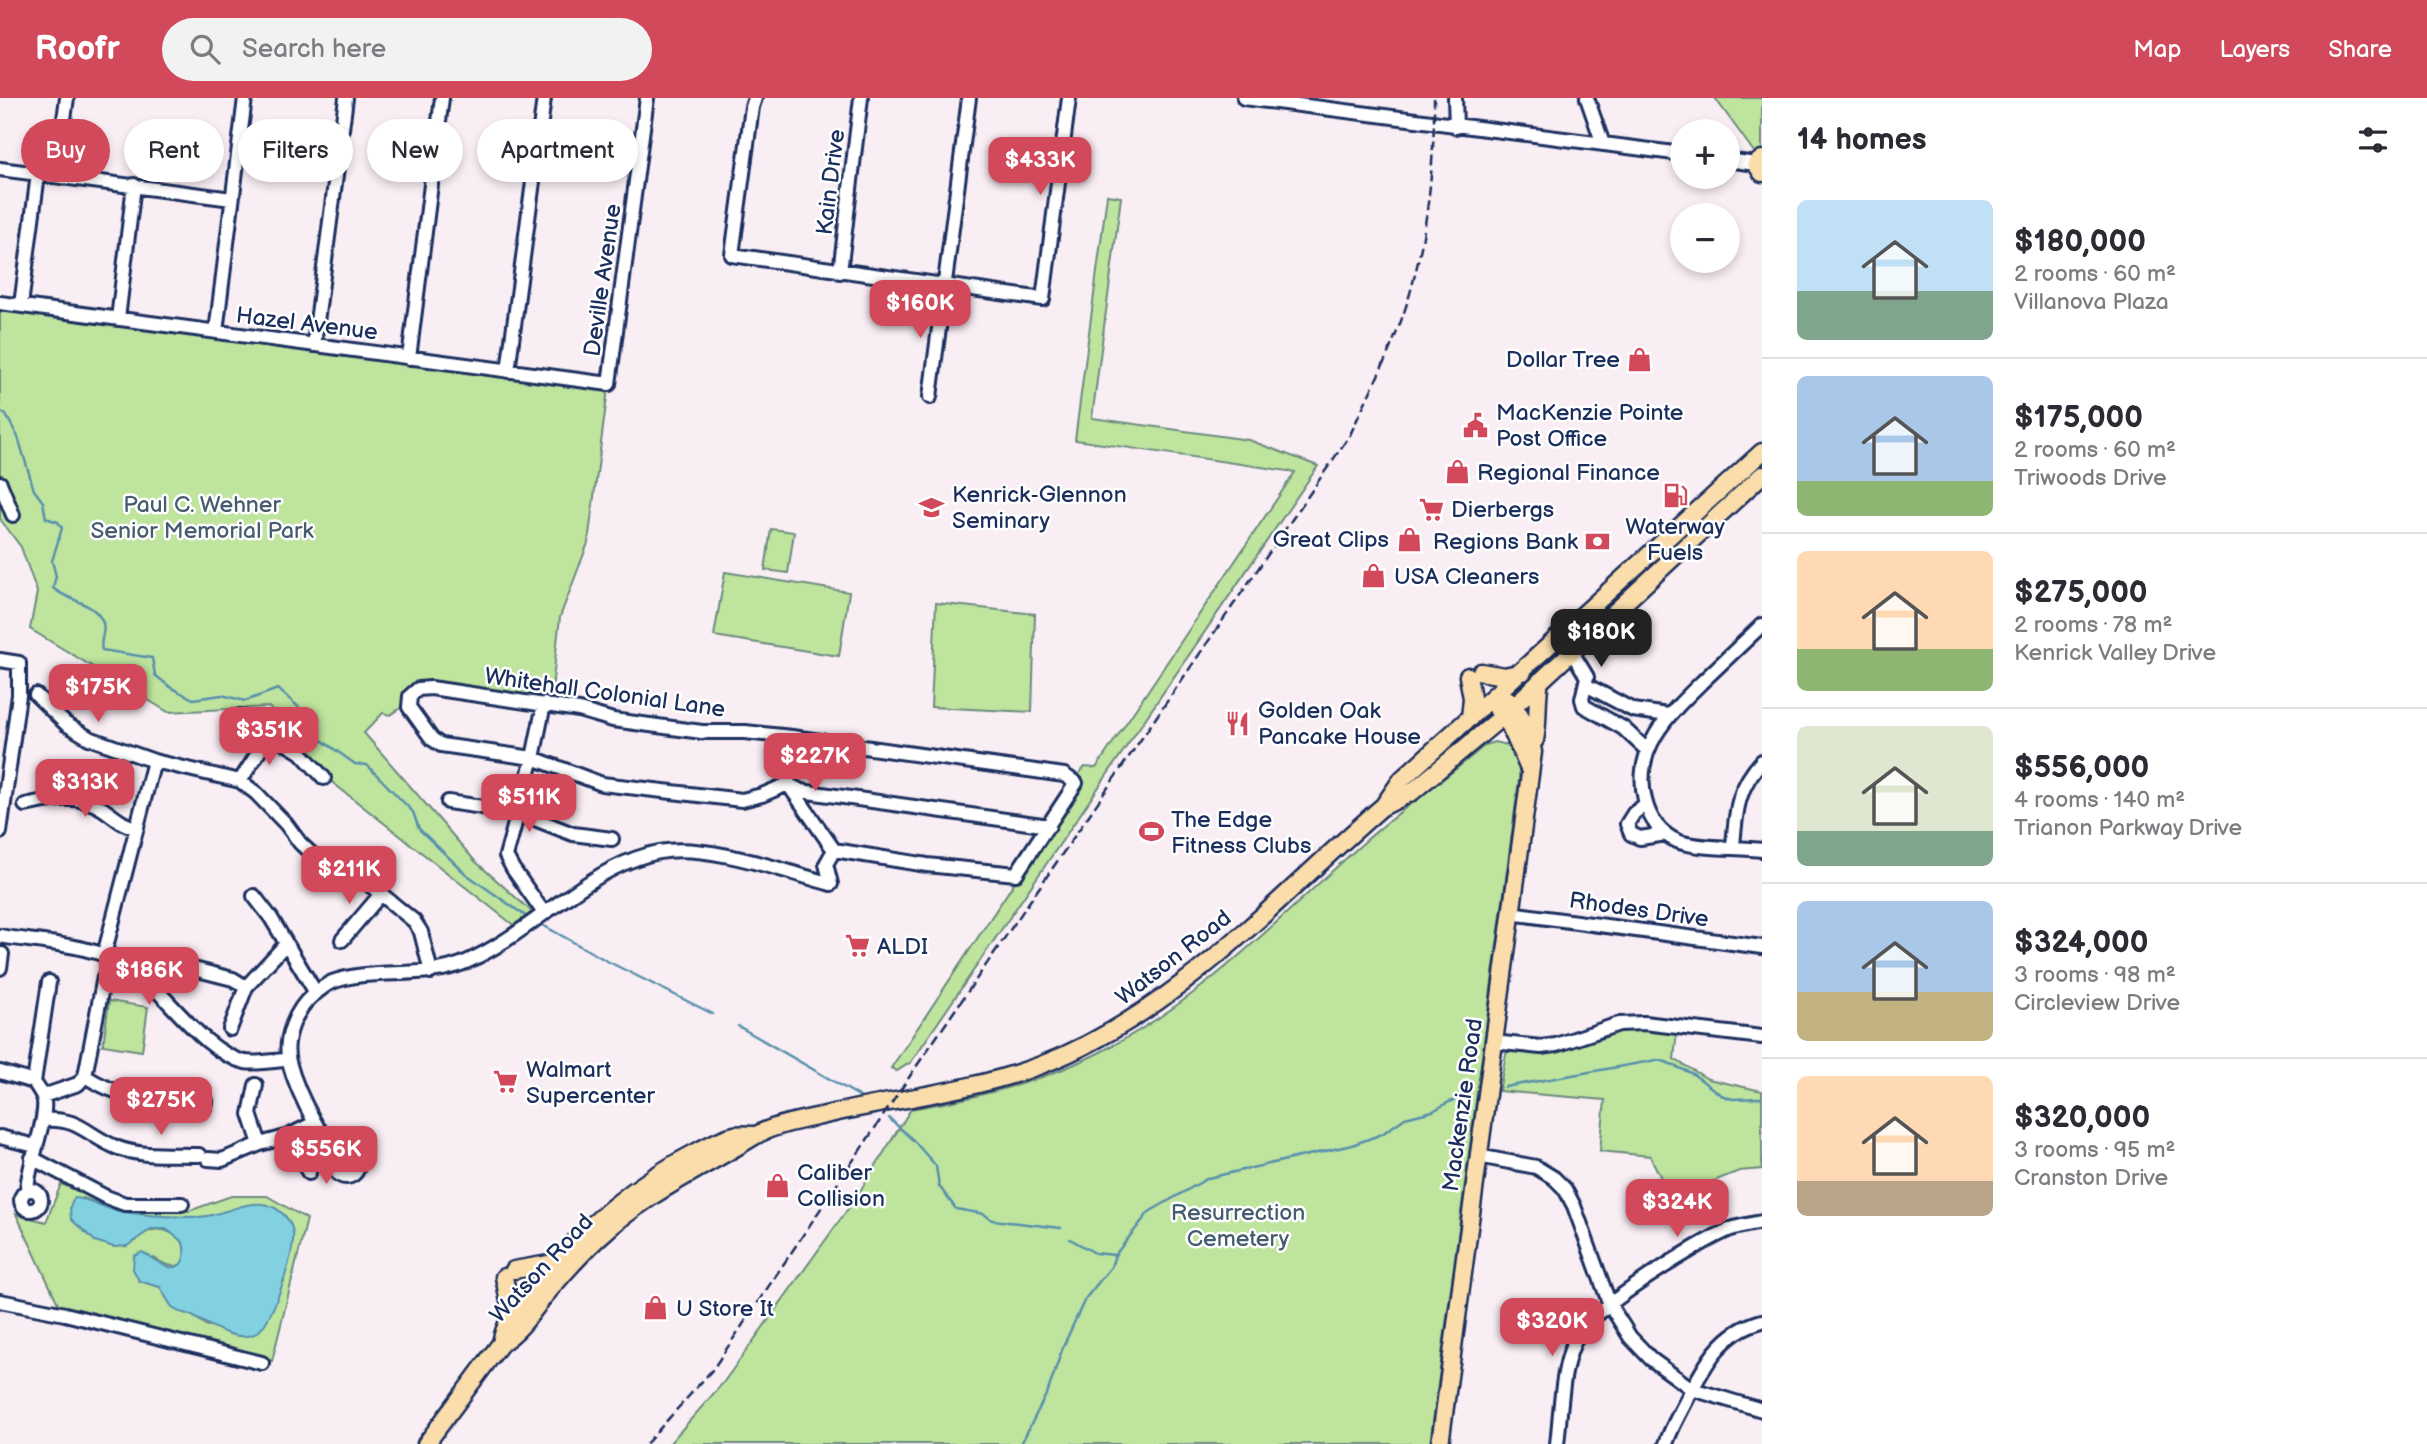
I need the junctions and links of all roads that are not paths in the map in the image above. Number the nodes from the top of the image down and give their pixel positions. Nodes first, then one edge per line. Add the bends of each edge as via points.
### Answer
1 (67, 98) edge
2 (245, 98) edge
3 (346, 98) edge
4 (442, 98) edge
5 (544, 98) edge
6 (647, 98) edge
7 (755, 98) edge
8 (861, 98) edge
9 (969, 98) edge
10 (1069, 98) edge
11 (1244, 98) edge
12 (1455, 98) edge
13 (1587, 98) edge
14 (64, 119) edge
15 (1456, 127) junction
16 (1603, 144) junction
17 (1670, 152) edge
18 (1740, 162) edge
19 (1760, 165) edge
20 (0, 169) edge
21 (21, 172) edge
22 (37, 182) edge
23 (110, 182) edge
24 (134, 185) junction
25 (232, 199) junction
26 (840, 272) junction
27 (943, 286) junction
28 (0, 303) edge
29 (21, 305) junction
30 (118, 319) junction
31 (216, 332) junction
32 (314, 345) junction
33 (409, 358) junction
34 (508, 371) junction
35 (609, 384) joint
36 (930, 397) dead end
37 (1760, 460) edge
38 (1762, 475) edge
39 (0, 483) edge
40 (13, 515) dead end
41 (1762, 625) edge
42 (1572, 652) junction
43 (0, 660) edge
44 (1522, 672) junction
45 (1540, 681) junction
46 (1586, 685) junction
47 (36, 695) dead end
48 (1495, 697) junction
49 (544, 704) junction
50 (1508, 711) junction
51 (1668, 715) junction
52 (240, 716) dead end
53 (1470, 718) junction
54 (269, 736) junction
55 (792, 737) junction
56 (1476, 738) junction
57 (1526, 749) junction
58 (1647, 750) junction
59 (533, 758) junction
60 (154, 761) junction
61 (1762, 761) edge
62 (324, 778) dead end
63 (240, 781) junction
64 (788, 784) junction
65 (448, 802) dead end
66 (1646, 804) junction
67 (25, 805) dead end
68 (1382, 807) junction
69 (517, 812) junction
70 (1049, 826) junction
71 (137, 828) junction
72 (0, 831) edge
73 (1666, 834) junction
74 (612, 839) dead end
75 (1733, 846) junction
76 (834, 850) junction
77 (1762, 850) edge
78 (381, 894) junction
79 (254, 896) dead end
80 (544, 913) junction
81 (1510, 913) junction
82 (0, 936) edge
83 (342, 940) dead end
84 (285, 945) junction
85 (1762, 947) edge
86 (2, 954) dead end
87 (104, 955) junction
88 (182, 966) dead end
89 (0, 968) edge
90 (431, 972) junction
91 (104, 977) dead end
92 (49, 982) dead end
93 (246, 986) junction
94 (316, 993) junction
95 (230, 1029) dead end
96 (1762, 1037) edge
97 (1493, 1042) junction
98 (288, 1060) junction
99 (0, 1072) edge
100 (85, 1076) junction
101 (34, 1082) junction
102 (256, 1085) dead end
103 (43, 1096) junction
104 (192, 1104) dead end
105 (43, 1120) junction
106 (314, 1122) junction
107 (755, 1135) junction
108 (0, 1137) edge
109 (286, 1137) junction
110 (260, 1144) junction
111 (33, 1152) junction
112 (340, 1154) dead end
113 (1478, 1156) junction
114 (309, 1173) dead end
115 (27, 1191) dead end
116 (182, 1204) dead end
117 (1762, 1222) edge
118 (555, 1263) junction
119 (0, 1301) edge
120 (1610, 1304) junction
121 (512, 1316) junction
122 (1762, 1321) edge
123 (501, 1343) junction
124 (262, 1363) dead end
125 (1692, 1389) junction
126 (1762, 1410) edge
127 (426, 1444) edge
128 (1440, 1444) edge
129 (1557, 1444) edge
130 (1666, 1444) edge

1 - 14 street
2 - 25 street
3 - 32 street
4 - 33 street
5 - 34 street
6 - 35 street, Deville Avenue
7 - 26 street via 732,256
8 - 26 street, Kain Drive
9 - 27 street
10 - 27 street via 1043,299
11 - 15 street
12 - 15 street
13 - 16 street
15 - 16 street
16 - 17 street
18 - 19 street
20 - 21 street
22 - 29 street
23 - 24 street
24 - 25 street
24 - 30 street
25 - 31 street
26 - 27 street
27 - 36 street
28 - 29 street, Hazel Avenue
29 - 30 street, Hazel Avenue
30 - 31 street, Hazel Avenue
31 - 32 street, Hazel Avenue
32 - 33 street, Hazel Avenue
33 - 34 street, Hazel Avenue
34 - 35 street, Hazel Avenue
37 - 44 main road, Watson Road via 1715,495
38 - 42 main road, Watson Road
39 - 40 street
41 - 51 street
42 - 45 main road, Watson Road
42 - 46 street via 1587,677
43 - 72 street via 19,663 19,695
44 - 48 main road, Watson Road
44 - 53 main road via 1475,674
45 - 50 main road, Watson Road
45 - 57 main road via 1537,728
46 - 51 street via 1633,710
46 - 58 street via 1581,699 1584,706 1623,728
47 - 60 street via 66,724 89,738
48 - 50 main road, Mackenzie Road
48 - 53 main road, Watson Road
49 - 55 street, Whitehall Colonial Lane via 613,720 702,732
49 - 59 street
49 - 59 street, Whitehall Colonial Lane via 431,688 418,689 410,696 409,707 441,745
50 - 56 main road, Watson Road
50 - 57 main road, Mackenzie Road via 1528,727
51 - 58 street
52 - 54 street
53 - 68 main road, Watson Road via 1402,779
54 - 62 street via 300,752
54 - 63 street
55 - 64 street
55 - 70 street, Whitehall Colonial Lane via 1064,775 1076,783
56 - 57 main road via 1498,736
56 - 68 main road, Watson Road via 1412,792
57 - 81 main road, Mackenzie Road via 1530,771
58 - 66 street
59 - 64 street via 602,783 742,800
59 - 69 street
60 - 63 street
60 - 71 street
61 - 75 street via 1745,783 1736,806
63 - 78 street via 318,860 365,881
64 - 70 street via 801,791
64 - 76 street
65 - 69 street
66 - 73 street via 1654,823
66 - 73 street via 1629,819 1630,834 1640,838
67 - 71 street via 69,798 102,808 123,825
68 - 107 main road, Watson Road via 1189,979 1100,1038 1017,1073
69 - 74 street via 573,834
69 - 80 street via 506,856
70 - 76 street via 1016,874
71 - 87 street
73 - 75 street via 1688,845
75 - 77 street
76 - 80 street via 826,864 831,884 718,854 661,852 621,864
78 - 83 street
78 - 90 street via 414,921
79 - 84 street
80 - 90 street via 465,962
81 - 85 street, Rhodes Drive
81 - 97 main road, Mackenzie Road
82 - 87 street
84 - 93 street
84 - 94 street
86 - 89 street
87 - 98 street via 149,983 223,1054 246,1062
88 - 93 street
90 - 94 street via 351,977 332,981
91 - 100 street
92 - 101 street
93 - 95 street
94 - 98 street via 295,1018
96 - 97 street via 1644,1023 1619,1024 1541,1047
97 - 113 main road, Mackenzie Road
98 - 106 street
99 - 101 street
100 - 103 street via 78,1084
100 - 104 street via 145,1099
101 - 103 street
102 - 110 street via 250,1114
103 - 105 street
105 - 110 street via 79,1125 120,1149 143,1153 222,1160
105 - 111 street
106 - 109 street
106 - 112 street
107 - 118 main road, Watson Road via 732,1135 659,1173 612,1207
107 - 123 main road, Watson Road via 631,1210 574,1262 517,1333
108 - 111 street
109 - 110 street
109 - 114 street
111 - 115 street
111 - 116 street via 106,1197 125,1203
113 - 120 street via 1536,1167 1565,1189
113 - 128 main road, Mackenzie Road
117 - 120 street via 1732,1228 1700,1244
118 - 121 main road, Watson Road
118 - 121 main road via 509,1273
119 - 124 street
120 - 125 street via 1630,1337 1651,1359
120 - 129 street via 1578,1335 1569,1354
121 - 123 main road, Watson Road via 504,1326
122 - 125 street via 1724,1341
123 - 127 main road, Watson Road
125 - 126 street
125 - 130 street

